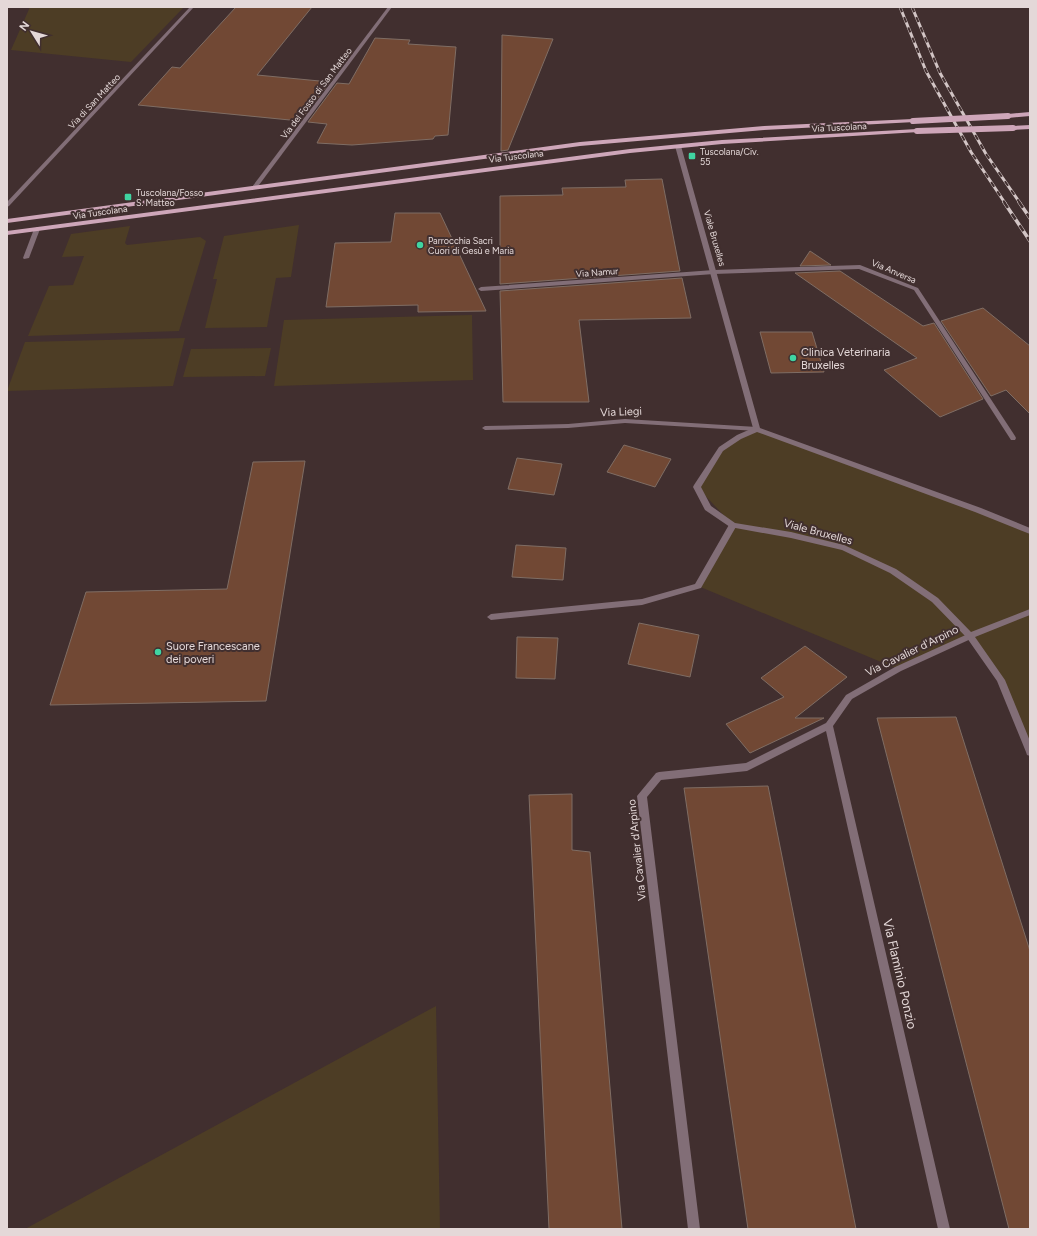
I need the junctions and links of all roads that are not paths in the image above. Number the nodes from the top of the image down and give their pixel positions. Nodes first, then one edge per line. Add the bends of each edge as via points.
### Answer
1 (192, 7) edge
2 (390, 7) edge
3 (1030, 114) edge
4 (1030, 127) edge
5 (678, 146) junction
6 (254, 188) junction
7 (7, 205) edge
8 (7, 220) edge
9 (37, 229) junction
10 (7, 233) edge
11 (26, 258) dead end
12 (714, 272) junction
13 (481, 289) dead end
14 (485, 428) dead end
15 (757, 429) junction
16 (1013, 438) dead end
17 (733, 525) junction
18 (1030, 531) edge
19 (1030, 612) edge
20 (491, 616) dead end
21 (970, 636) junction
22 (828, 725) junction
23 (1030, 752) edge
24 (694, 1229) edge
25 (944, 1229) edge

1 - 7 street, Via di San Matteo
2 - 6 street, Via del Fosso di San Matteo
3 - 6 main road, Via Tuscolana, bridge via 756,129 580,144
4 - 5 main road, Via Tuscolana, bridge via 917,131
5 - 9 main road, Via Tuscolana
5 - 12 street, Viale Bruxelles
6 - 8 main road, Via Tuscolana
9 - 10 main road, Via Tuscolana
9 - 11 street
12 - 13 street, Via Namur
12 - 15 street, Viale Bruxelles
12 - 16 street, Via Anversa via 860,267 916,289
14 - 15 street, Via Liegi via 568,426 625,421
15 - 17 street, Viale Bruxelles via 721,449 697,487 708,508
15 - 18 street
17 - 20 street via 698,586 642,602
17 - 21 street, Viale Bruxelles via 844,548 893,571 934,600
19 - 21 street
21 - 22 street, Via Cavalier d'Arpino via 898,669 849,697
21 - 23 street, Viale Bruxelles via 1001,680
22 - 24 street, Via Cavalier d'Arpino via 747,767 659,776 642,796
22 - 25 street, Via Flaminio Ponzio

